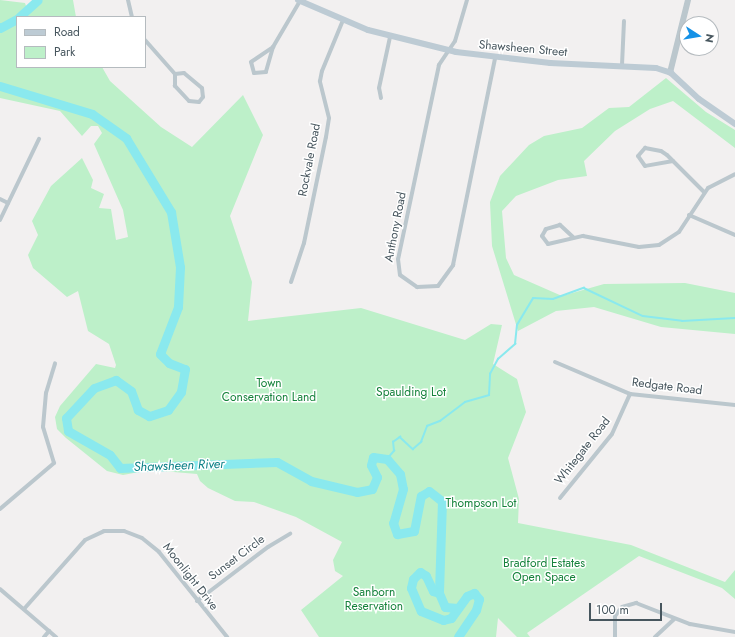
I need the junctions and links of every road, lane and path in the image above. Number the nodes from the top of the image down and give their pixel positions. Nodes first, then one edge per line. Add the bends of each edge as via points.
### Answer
1 (128, 0) edge
2 (299, 0) edge
3 (467, 0) edge
4 (688, 0) edge
5 (132, 16) edge
6 (342, 20) junction
7 (624, 21) dead end
8 (390, 36) junction
9 (146, 41) edge
10 (273, 47) junction
11 (447, 51) junction
12 (495, 58) junction
13 (622, 65) junction
14 (670, 73) junction
15 (175, 74) junction
16 (381, 98) dead end
17 (735, 124) edge
18 (40, 139) dead end
19 (673, 161) junction
20 (735, 174) edge
21 (704, 192) junction
22 (0, 199) edge
23 (8, 203) junction
24 (689, 215) junction
25 (0, 220) edge
26 (735, 235) edge
27 (573, 237) junction
28 (291, 282) dead end
29 (555, 362) dead end
30 (55, 363) dead end
31 (630, 394) junction
32 (735, 405) edge
33 (560, 498) dead end
34 (0, 509) edge
35 (290, 534) dead end
36 (0, 589) edge
37 (197, 601) junction
38 (24, 609) junction
39 (674, 618) junction
40 (49, 631) junction
41 (735, 632) edge
42 (44, 637) edge
43 (56, 637) edge
44 (228, 637) edge
45 (615, 637) edge
46 (655, 637) edge

1 - 5 street
2 - 6 main road, Shawsheen Street
2 - 10 street
3 - 11 street via 455,41
4 - 14 street
6 - 8 main road, Shawsheen Street
6 - 28 street, Rockvale Road via 320,81 329,118 304,242
7 - 13 street
8 - 11 main road, Shawsheen Street
8 - 16 street via 379,88
9 - 15 street
10 - 10 street via 253,59 250,65 254,73 260,74 267,69
11 - 12 main road, Shawsheen Street
11 - 12 street, Anthony Road via 439,65 398,259 405,282 424,289 444,281 453,265
12 - 13 main road, Shawsheen Street
13 - 14 main road, Shawsheen Street
14 - 17 main road via 699,99
15 - 15 street via 173,79 189,101 202,100 202,88 194,80 184,73
18 - 23 street
19 - 19 street via 661,151 649,148 642,150 638,156 640,163 647,167
19 - 21 street
20 - 21 street via 718,180
21 - 24 street
22 - 23 street
23 - 25 street
24 - 26 street
24 - 27 street via 676,235 654,247 639,247 595,237
27 - 27 street via 548,244 542,236 546,229 560,225
29 - 31 street, Redgate Road
30 - 34 street via 46,393 43,427 55,459 53,466
31 - 32 street, Redgate Road
31 - 33 street, Whitegate Road via 612,434
35 - 37 street, Sunset Circle via 268,547
36 - 38 street
37 - 38 street, Moonlight Drive via 150,544 128,532 111,530 82,542
37 - 44 street, Moonlight Drive
38 - 40 street
39 - 41 street
39 - 45 street via 643,605 628,604 613,619
39 - 46 street
40 - 42 street
40 - 43 street

